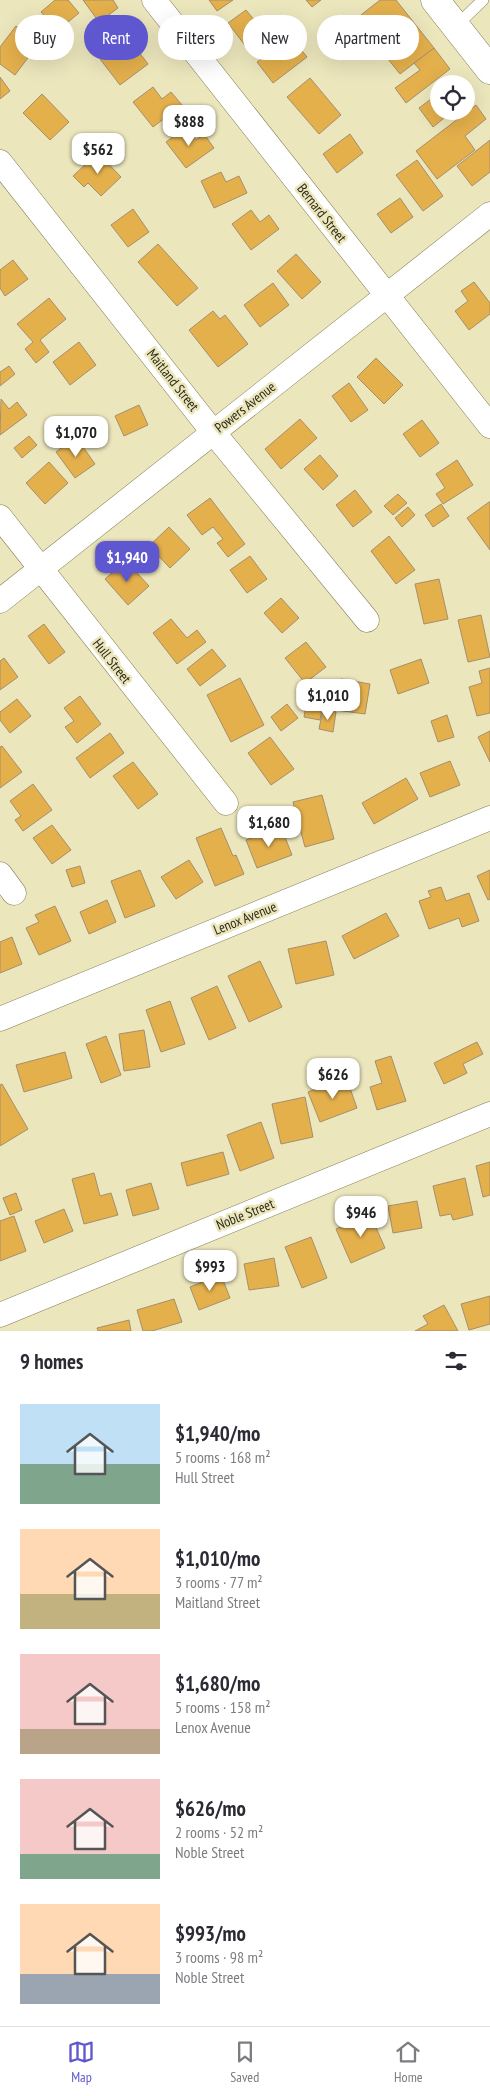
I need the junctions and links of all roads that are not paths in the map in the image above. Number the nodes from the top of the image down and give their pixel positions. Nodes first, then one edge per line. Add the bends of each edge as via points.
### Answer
1 (154, 0) edge
2 (435, 0) edge
3 (483, 0) edge
4 (456, 26) junction
5 (490, 70) edge
6 (0, 162) edge
7 (490, 214) edge
8 (387, 295) junction
9 (490, 426) edge
10 (214, 432) junction
11 (0, 517) edge
12 (40, 570) junction
13 (0, 601) edge
14 (367, 620) dead end
15 (226, 803) dead end
16 (490, 818) edge
17 (0, 874) edge
18 (14, 893) dead end
19 (0, 1019) edge
20 (490, 1114) edge
21 (0, 1315) edge

1 - 8 street, Bernard Street
2 - 4 street
3 - 4 lane
4 - 5 street
6 - 10 street, Maitland Street
7 - 8 street, Powers Avenue
8 - 9 street, Bernard Street
8 - 10 street, Powers Avenue
10 - 12 street, Powers Avenue
10 - 14 street, Maitland Street
11 - 12 street, Hull Street
12 - 13 street, Powers Avenue
12 - 15 street, Hull Street
16 - 19 street, Lenox Avenue
17 - 18 street
20 - 21 street, Noble Street

